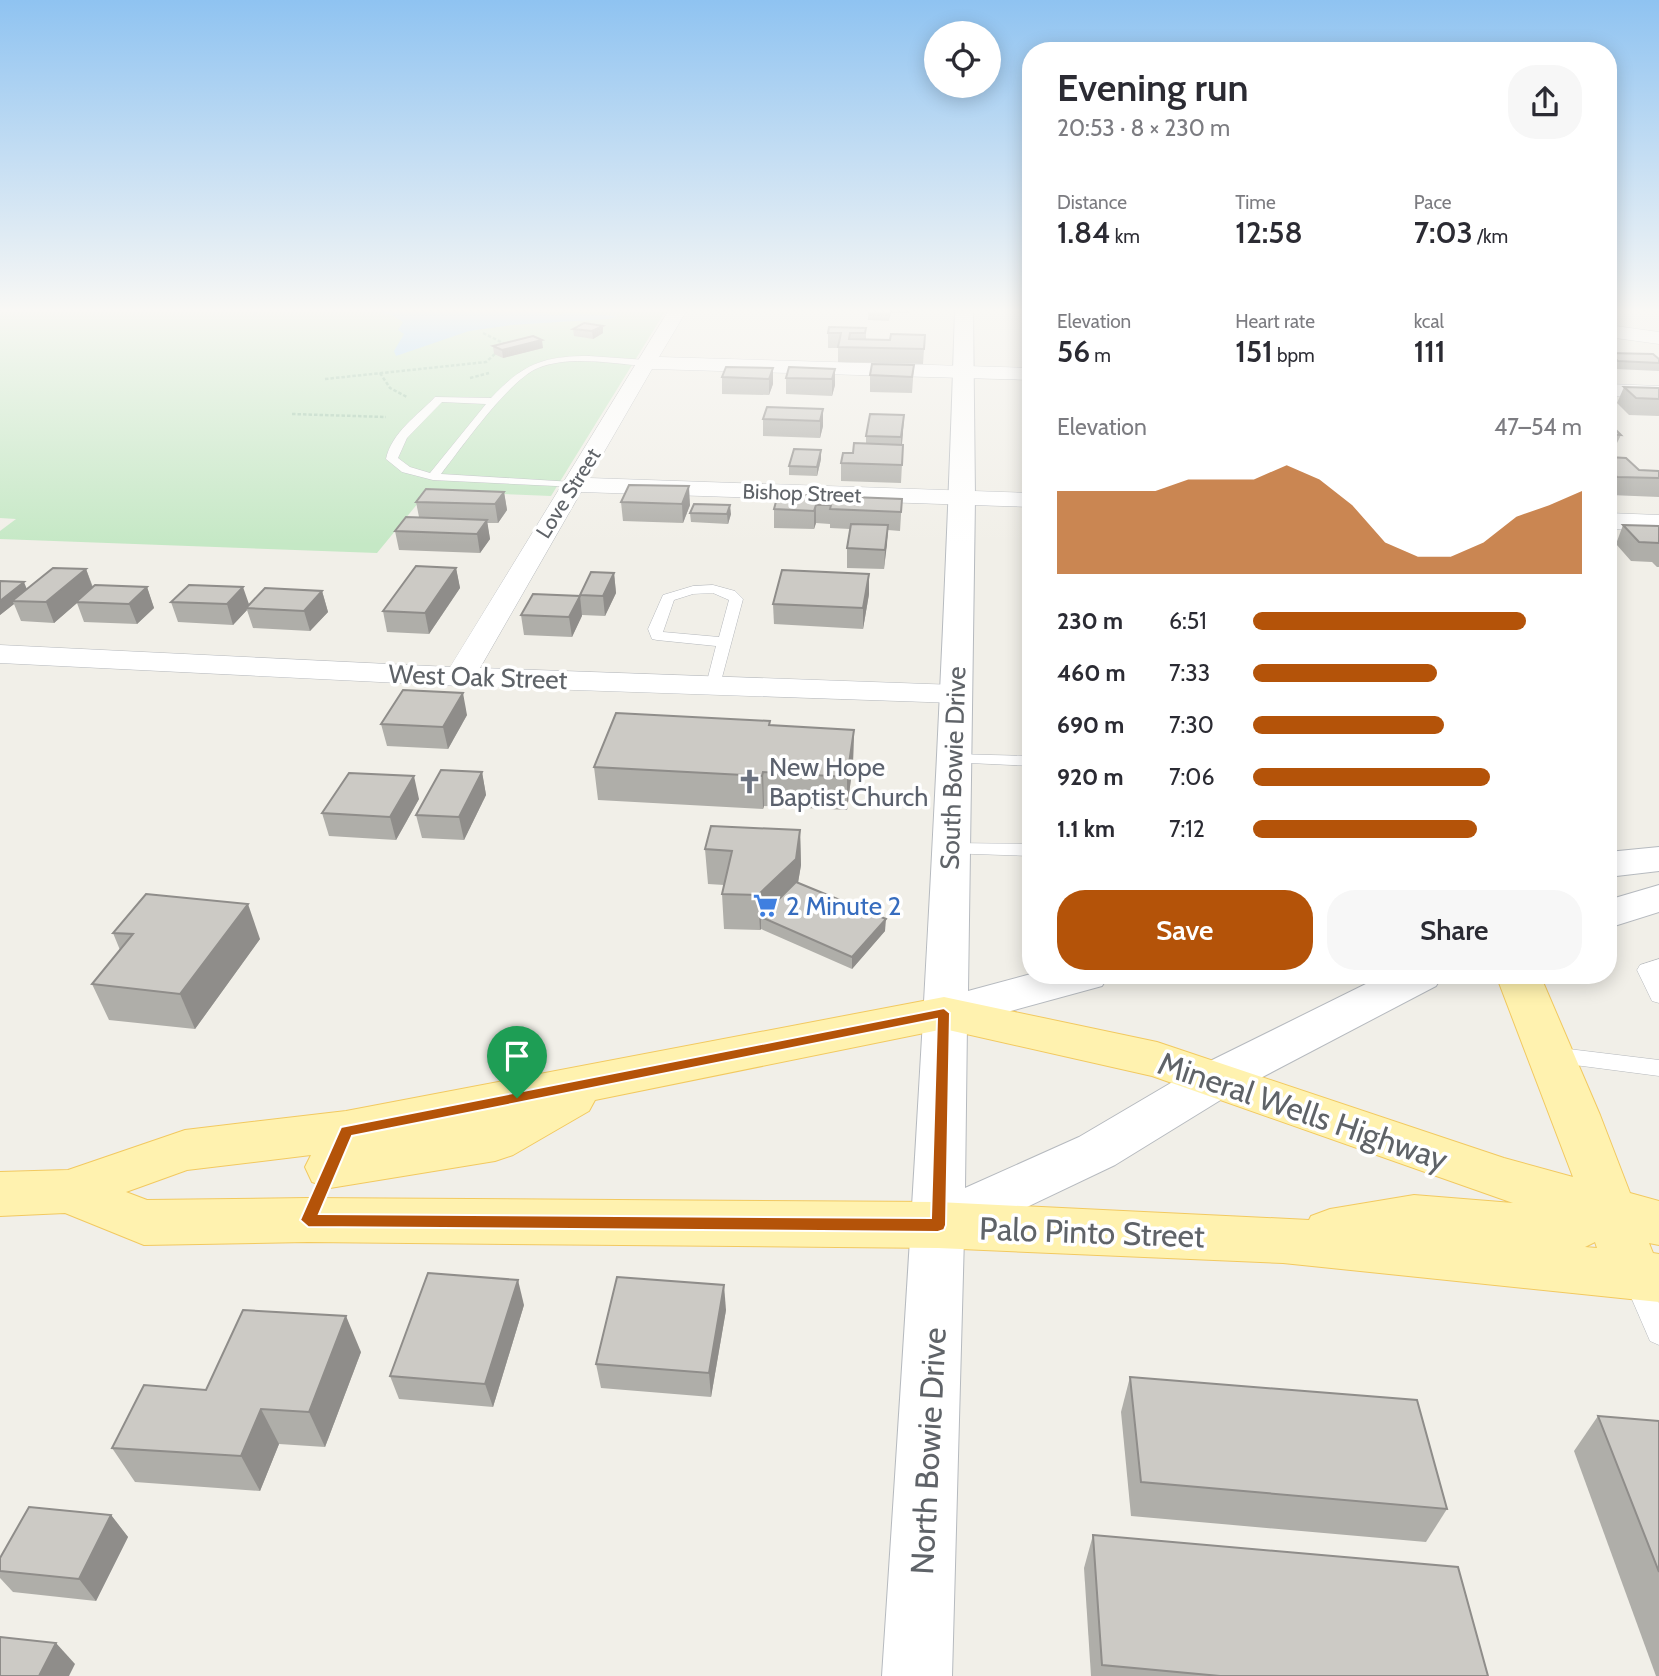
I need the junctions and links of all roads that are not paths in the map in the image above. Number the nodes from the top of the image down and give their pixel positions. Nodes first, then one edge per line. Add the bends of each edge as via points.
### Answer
1 (508, 388) edge
2 (631, 388) edge
3 (963, 388) edge
4 (1617, 390) edge
5 (1659, 392) edge
6 (496, 401) junction
7 (433, 477) junction
8 (573, 485) junction
9 (962, 498) junction
10 (1022, 500) edge
11 (1617, 521) edge
12 (1659, 523) edge
13 (724, 642) junction
14 (0, 654) edge
15 (460, 677) junction
16 (713, 685) junction
17 (956, 694) junction
18 (954, 759) junction
19 (1022, 761) edge
20 (951, 849) junction
21 (1022, 850) edge
22 (1659, 859) edge
23 (1617, 864) edge
24 (1659, 898) edge
25 (1617, 911) edge
26 (1659, 966) edge
27 (1053, 984) edge
28 (1403, 984) edge
29 (1522, 984) edge
30 (1659, 996) edge
31 (944, 1013) junction
32 (1552, 1055) junction
33 (1659, 1068) edge
34 (1215, 1080) junction
35 (338, 1149) junction
36 (68, 1191) junction
37 (0, 1194) edge
38 (1610, 1211) junction
39 (308, 1220) junction
40 (1659, 1223) edge
41 (938, 1225) junction
42 (1283, 1240) junction
43 (1647, 1276) edge
44 (1659, 1333) edge
45 (917, 1676) edge

1 - 6 lane
2 - 8 street, Love Street
3 - 9 street, South Bowie Drive
4 - 5 street
6 - 7 lane
6 - 7 lane via 439,399 391,450 398,466
7 - 8 lane
8 - 9 street, Bishop Street
8 - 15 street, Love Street
9 - 10 street, Bishop Street
9 - 17 street, South Bowie Drive
11 - 12 street
13 - 13 lane via 736,599 733,594 687,589 668,598 655,629 657,636
13 - 16 lane
14 - 15 street, West Oak Street
15 - 16 street, West Oak Street
16 - 17 street, West Oak Street
17 - 18 street, South Bowie Drive
18 - 19 lane
18 - 20 street, South Bowie Drive
20 - 21 lane
20 - 31 street, South Bowie Drive
22 - 23 street
24 - 25 street
26 - 30 lane via 1647,970
27 - 31 street
28 - 34 street
29 - 32 main road
31 - 34 main road, Mineral Wells Highway via 1157,1060
31 - 35 main road, Palo Pinto Street via 602,1082 495,1141
31 - 41 street, South Bowie Drive
32 - 33 lane
32 - 38 main road
34 - 38 main road, Mineral Wells Highway
34 - 41 street via 1097,1151
35 - 36 main road, Palo Pinto Street via 186,1150
35 - 39 main road
36 - 37 main road, Palo Pinto Street
36 - 39 main road, Palo Pinto Street via 144,1223
38 - 40 main road, Mineral Wells Highway
38 - 42 main road via 1568,1230 1414,1217
38 - 43 main road
39 - 41 main road, Palo Pinto Street
41 - 42 main road, Palo Pinto Street
41 - 45 street, North Bowie Drive
42 - 43 main road, Palo Pinto Street
43 - 44 lane

